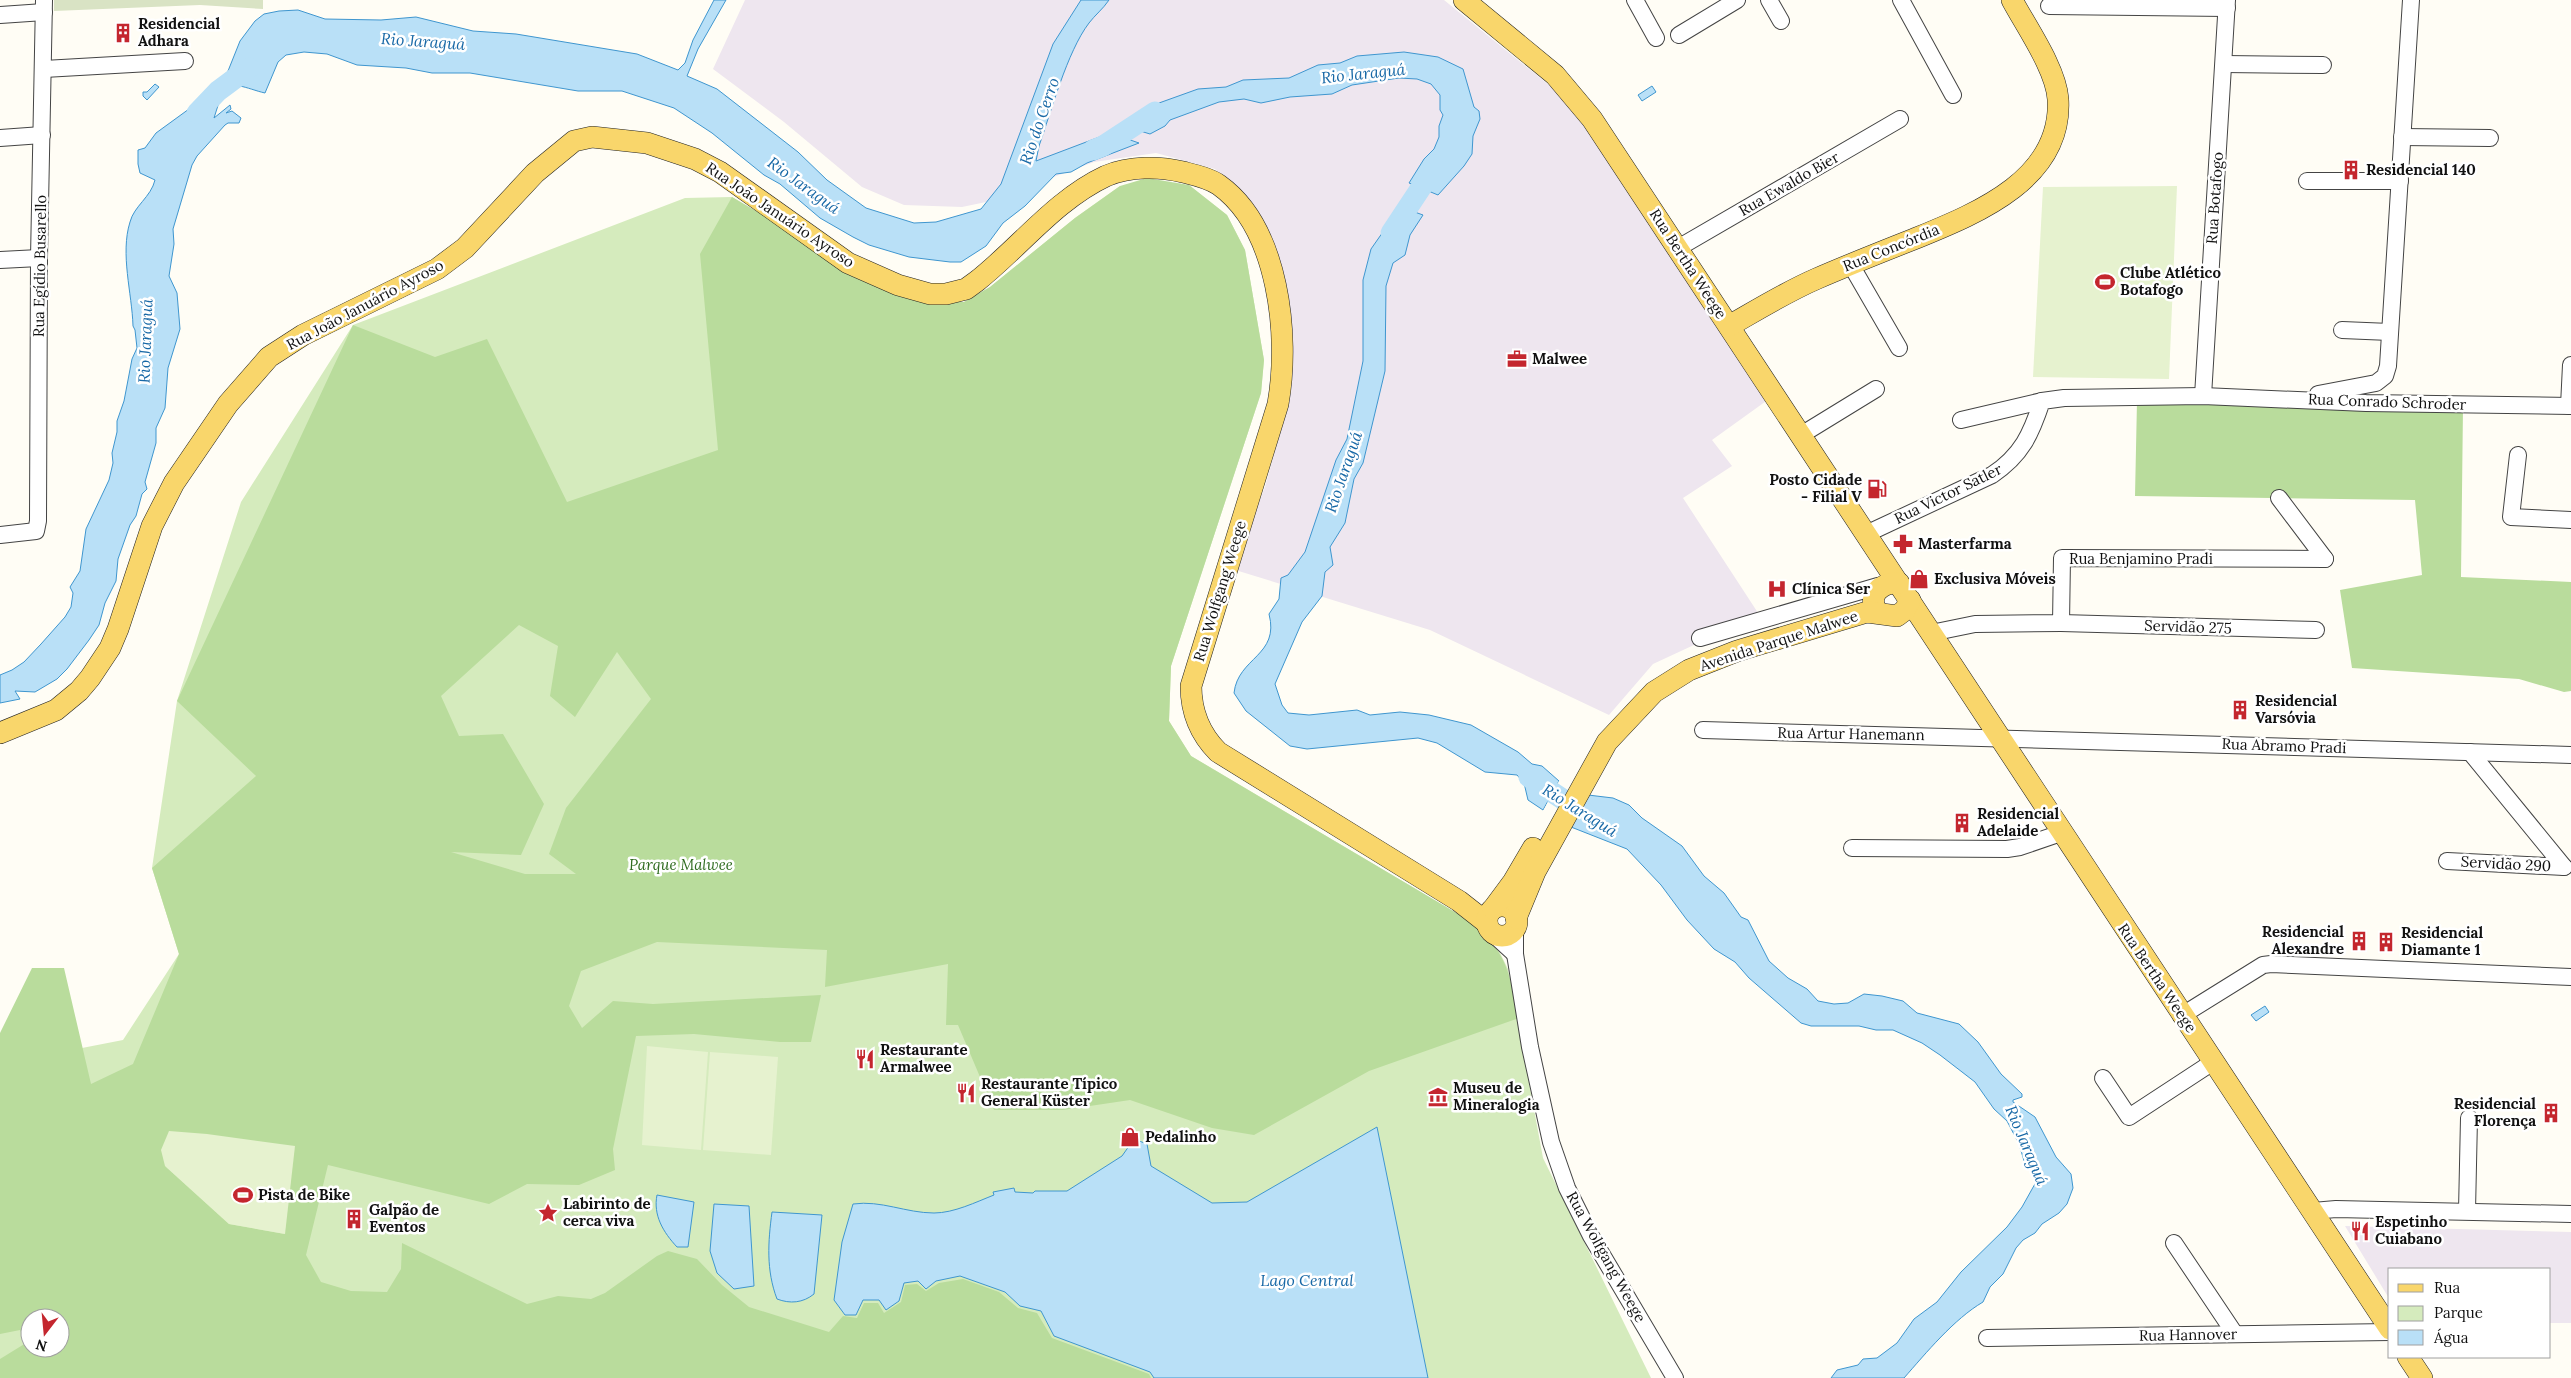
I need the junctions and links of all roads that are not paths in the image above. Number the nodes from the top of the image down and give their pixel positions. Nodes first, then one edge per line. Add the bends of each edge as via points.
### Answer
1 (1464, 0) edge
2 (1635, 0) edge
3 (1737, 0) edge
4 (1769, 0) edge
5 (1901, 0) edge
6 (2012, 0) edge
7 (2411, 0) edge
8 (2227, 4) edge
9 (44, 6) edge
10 (2049, 6) dead end
11 (0, 15) edge
12 (1780, 21) dead end
13 (1679, 35) dead end
14 (1656, 38) dead end
15 (185, 61) dead end
16 (2224, 64) junction
17 (2323, 65) dead end
18 (44, 69) junction
19 (1952, 95) dead end
20 (1900, 119) dead end
21 (42, 135) junction
22 (2402, 137) junction
23 (0, 138) edge
24 (2490, 138) dead end
25 (1198, 176) joint
26 (2307, 181) dead end
27 (2400, 181) junction
28 (1678, 248) junction
29 (39, 258) junction
30 (0, 260) edge
31 (1851, 265) junction
32 (1729, 326) junction
33 (2342, 330) dead end
34 (2390, 332) junction
35 (1899, 348) dead end
36 (2571, 365) edge
37 (1876, 389) dead end
38 (2202, 396) junction
39 (2291, 399) junction
40 (2042, 401) junction
41 (2570, 406) edge
42 (1961, 420) dead end
43 (1801, 435) junction
44 (2518, 455) dead end
45 (2279, 498) dead end
46 (2571, 520) edge
47 (1866, 534) junction
48 (0, 535) edge
49 (1881, 556) junction
50 (1877, 597) junction
51 (1903, 599) junction
52 (2061, 623) junction
53 (1928, 629) junction
54 (2316, 630) dead end
55 (1700, 638) dead end
56 (1703, 730) dead end
57 (0, 733) edge
58 (1998, 737) junction
59 (2470, 752) junction
60 (2571, 755) edge
61 (2061, 833) junction
62 (1544, 842) junction
63 (1852, 848) dead end
64 (2447, 862) dead end
65 (1490, 919) junction
66 (1516, 922) junction
67 (1515, 954) junction
68 (2571, 977) edge
69 (2182, 1016) junction
70 (2213, 1062) junction
71 (2103, 1078) dead end
72 (2469, 1118) dead end
73 (2313, 1211) junction
74 (2467, 1211) junction
75 (2571, 1214) edge
76 (2174, 1243) dead end
77 (2388, 1327) edge
78 (2388, 1330) edge
79 (2235, 1334) junction
80 (1987, 1338) dead end
81 (2409, 1358) edge
82 (1674, 1378) edge
83 (2422, 1378) edge

1 - 28 main road, Rua Bertha Weege via 1566,86 1592,119
2 - 14 street
3 - 13 street
4 - 12 street
5 - 19 street
6 - 31 main road, Rua Concórdia via 2052,77 2058,98 2058,120 2043,157 2024,180 1983,208
7 - 22 street
8 - 10 street
8 - 16 street, Rua Botafogo
9 - 11 street
9 - 18 street, Rua Egídio Busarello
15 - 18 street
16 - 17 street
16 - 38 street, Rua Botafogo
18 - 21 street, Rua Egídio Busarello
20 - 28 street, Rua Ewaldo Bier
21 - 23 street
21 - 29 street, Rua Egídio Busarello
22 - 24 street
22 - 27 street
25 - 57 main road, Rua João Januário Ayroso via 1166,167 1129,170 1107,176 1058,209 966,289 930,294 898,285 848,262 720,172 695,159 646,143 592,137 574,141 535,173 466,248 437,269 303,335 269,357 228,404 190,455 174,483 152,526 110,648 90,678 79,692 56,710
25 - 65 main road, Rua Wolfgang Weege via 1218,184 1254,222 1271,260 1283,363 1278,404 1191,686 1194,718 1208,743 1218,752
26 - 27 street
27 - 34 street
28 - 32 main road, Rua Bertha Weege
29 - 30 street
29 - 48 street, Rua Egídio Busarello via 38,522 36,531
31 - 32 main road, Rua Concórdia via 1799,287
31 - 35 street
32 - 43 main road, Rua Bertha Weege
33 - 34 street
34 - 39 street via 2388,366 2381,380
36 - 41 street
37 - 43 street
38 - 39 street, Rua Conrado Schroder
38 - 40 street
39 - 41 street, Rua Conrado Schroder
40 - 42 street
40 - 47 street, Rua Victor Satler via 2027,439 2006,465 1992,475
43 - 47 main road, Rua Bertha Weege
44 - 46 street via 2511,517
45 - 52 street, Rua Benjamino Pradi via 2325,559 2062,558
47 - 49 main road, Rua Bertha Weege
49 - 50 main road
49 - 51 main road, Rua Bertha Weege
50 - 51 main road, Avenida Parque Malwee via 1886,583
50 - 51 main road via 1889,616
50 - 55 street
50 - 62 main road, Avenida Parque Malwee via 1722,641 1656,674 1619,707 1604,726 1579,780
51 - 53 main road, Rua Bertha Weege
52 - 53 street via 1975,624
52 - 54 street, Servidão 275
53 - 58 main road, Rua Bertha Weege
56 - 58 street, Rua Artur Hanemann
58 - 59 street, Rua Abramo Pradi
58 - 61 main road, Rua Bertha Weege
59 - 60 street, Rua Abramo Pradi
59 - 64 street, Servidão 290 via 2564,867
61 - 63 street via 2007,849
61 - 69 main road, Rua Bertha Weege
62 - 65 main road, Avenida Parque Malwee
62 - 66 main road, Avenida Parque Malwee
65 - 66 main road via 1507,907
65 - 67 street, Rua Wolfgang Weege
66 - 67 street, Rua Wolfgang Weege
67 - 82 street, Rua Wolfgang Weege via 1530,1047 1551,1142 1567,1188 1591,1236
68 - 69 street via 2271,964 2264,965
69 - 70 main road, Rua Bertha Weege
70 - 71 street via 2129,1117
70 - 73 main road, Rua Bertha Weege
72 - 74 street
73 - 74 street
73 - 77 main road, Rua Bertha Weege
74 - 75 street
76 - 79 street
78 - 79 street, Rua Hannover
79 - 80 street, Rua Hannover
81 - 83 main road

